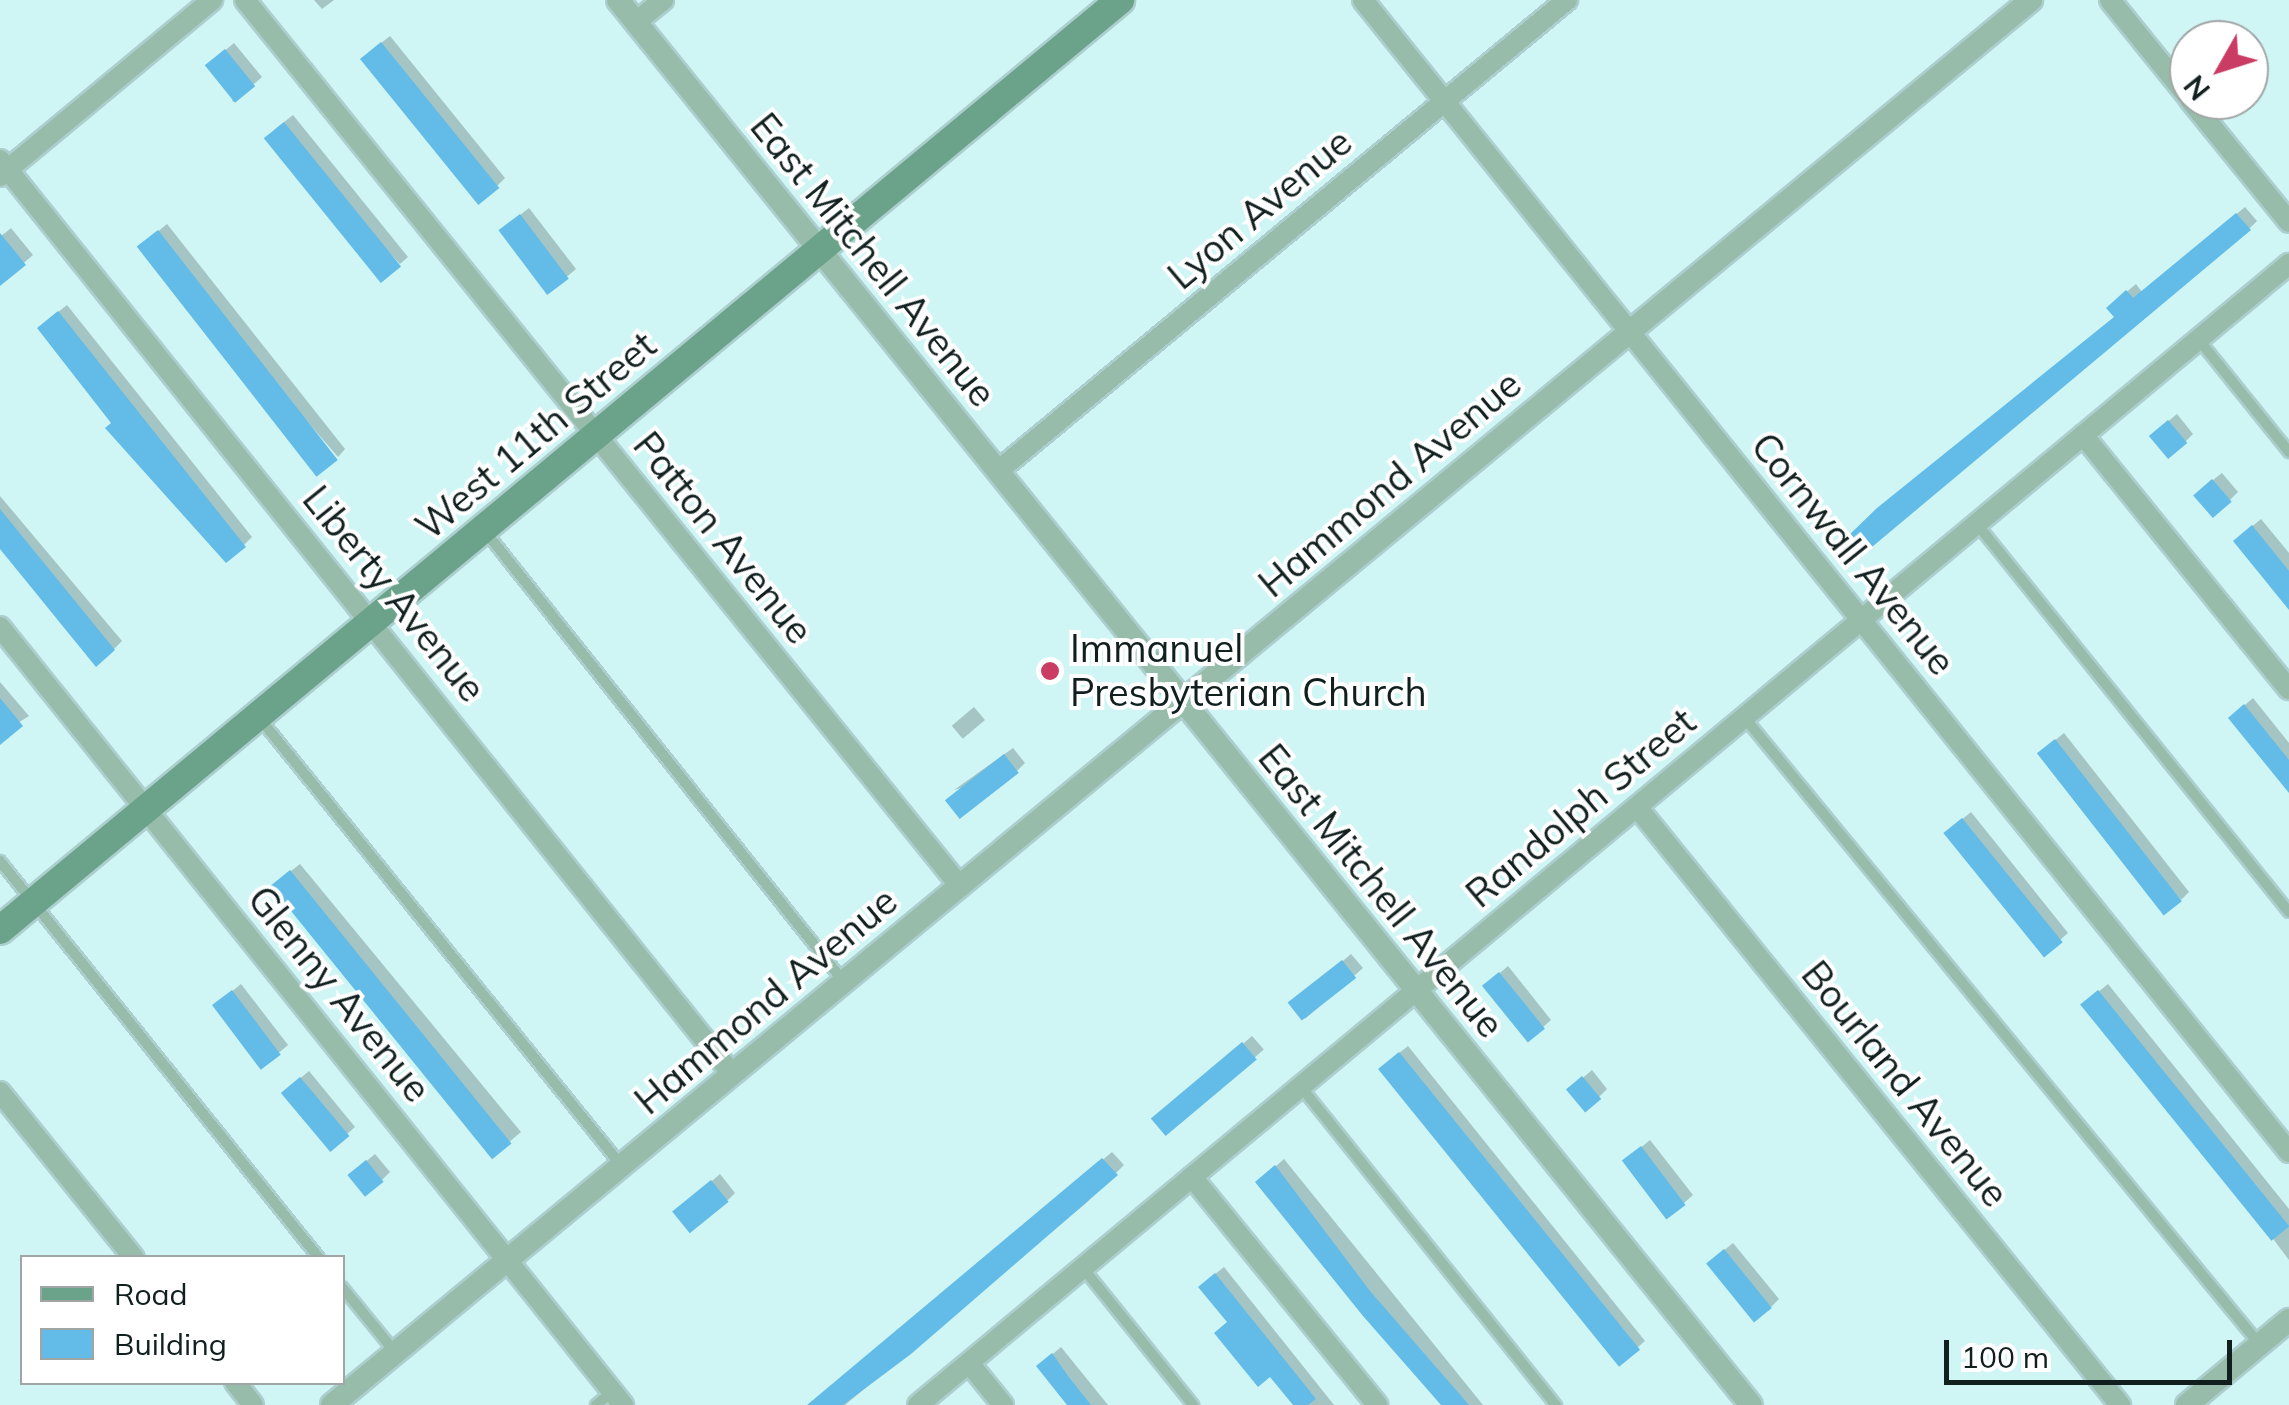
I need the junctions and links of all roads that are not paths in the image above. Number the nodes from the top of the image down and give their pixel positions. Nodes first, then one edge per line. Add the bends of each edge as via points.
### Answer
1 (212, 0) edge
2 (245, 0) edge
3 (618, 0) edge
4 (663, 0) edge
5 (1120, 0) edge
6 (1363, 0) edge
7 (1567, 0) edge
8 (2031, 0) edge
9 (2110, 0) edge
10 (636, 22) junction
11 (2169, 73) edge
12 (1444, 102) junction
13 (2207, 120) edge
14 (3, 169) edge
15 (2289, 222) edge
16 (819, 250) junction
17 (2289, 264) edge
18 (1630, 332) junction
19 (2199, 340) junction
20 (594, 436) junction
21 (2083, 436) junction
22 (2289, 452) edge
23 (998, 471) junction
24 (1977, 524) junction
25 (483, 528) junction
26 (1862, 620) junction
27 (372, 621) junction
28 (0, 627) edge
29 (2289, 689) edge
30 (1183, 701) junction
31 (257, 715) junction
32 (1744, 718) junction
33 (144, 807) junction
34 (1636, 807) junction
35 (0, 862) edge
36 (960, 886) junction
37 (33, 902) junction
38 (2289, 912) edge
39 (0, 930) edge
40 (845, 982) junction
41 (1416, 990) junction
42 (732, 1074) junction
43 (1300, 1087) junction
44 (0, 1092) edge
45 (2289, 1152) edge
46 (622, 1166) junction
47 (1192, 1177) junction
48 (132, 1255) edge
49 (317, 1255) edge
50 (507, 1260) junction
51 (1082, 1268) junction
52 (345, 1290) edge
53 (2289, 1320) edge
54 (2260, 1344) junction
55 (396, 1352) junction
56 (969, 1362) junction
57 (237, 1385) edge
58 (610, 1401) edge
59 (254, 1405) edge
60 (332, 1405) edge
61 (918, 1405) edge
62 (1003, 1405) edge
63 (1193, 1405) edge
64 (1377, 1405) edge
65 (1556, 1405) edge
66 (1751, 1405) edge
67 (2120, 1405) edge
68 (2188, 1405) edge

1 - 14 street
2 - 20 street, Patton Avenue
3 - 10 street, East Mitchell Avenue
4 - 10 street
5 - 16 main road, West 11th Street
6 - 12 street, Cornwall Avenue
7 - 12 street, Lyon Avenue
8 - 18 street, Hammond Avenue
9 - 11 street
10 - 16 street, East Mitchell Avenue
12 - 18 street, Cornwall Avenue
12 - 23 street, Lyon Avenue
13 - 15 street
14 - 27 street, Liberty Avenue
16 - 20 main road, West 11th Street
16 - 23 street, East Mitchell Avenue
17 - 19 street, Randolph Street
18 - 26 street, Cornwall Avenue
18 - 30 street, Hammond Avenue
19 - 21 street, Randolph Street
19 - 22 lane
20 - 25 main road, West 11th Street
20 - 36 street, Patton Avenue
21 - 24 street, Randolph Street
21 - 29 street
23 - 30 street, East Mitchell Avenue
24 - 26 street, Randolph Street
24 - 38 lane
25 - 27 main road, West 11th Street
25 - 40 lane
26 - 32 street, Randolph Street
26 - 45 street, Cornwall Avenue
27 - 31 main road, West 11th Street
27 - 42 street, Liberty Avenue
28 - 33 street, Glenny Avenue
30 - 36 street, Hammond Avenue
30 - 41 street, East Mitchell Avenue
31 - 33 main road, West 11th Street
31 - 46 lane
32 - 34 street, Randolph Street
32 - 54 lane
33 - 37 main road, West 11th Street
33 - 50 street, Glenny Avenue
34 - 41 street, Randolph Street
34 - 67 street, Bourland Avenue
35 - 37 lane
36 - 40 street, Hammond Avenue
37 - 39 main road, West 11th Street
37 - 49 lane
40 - 42 street, Hammond Avenue
41 - 43 street, Randolph Street
41 - 66 street, East Mitchell Avenue
42 - 46 street, Hammond Avenue
43 - 47 street, Randolph Street
43 - 65 lane
44 - 48 street
46 - 50 street, Hammond Avenue
47 - 51 street, Randolph Street
47 - 64 street
50 - 55 street, Hammond Avenue
50 - 58 street, Glenny Avenue
51 - 56 street, Randolph Street
51 - 63 lane
52 - 55 lane
53 - 54 street
54 - 68 street
55 - 60 street, Hammond Avenue
56 - 61 street, Randolph Street
56 - 62 street
57 - 59 street

